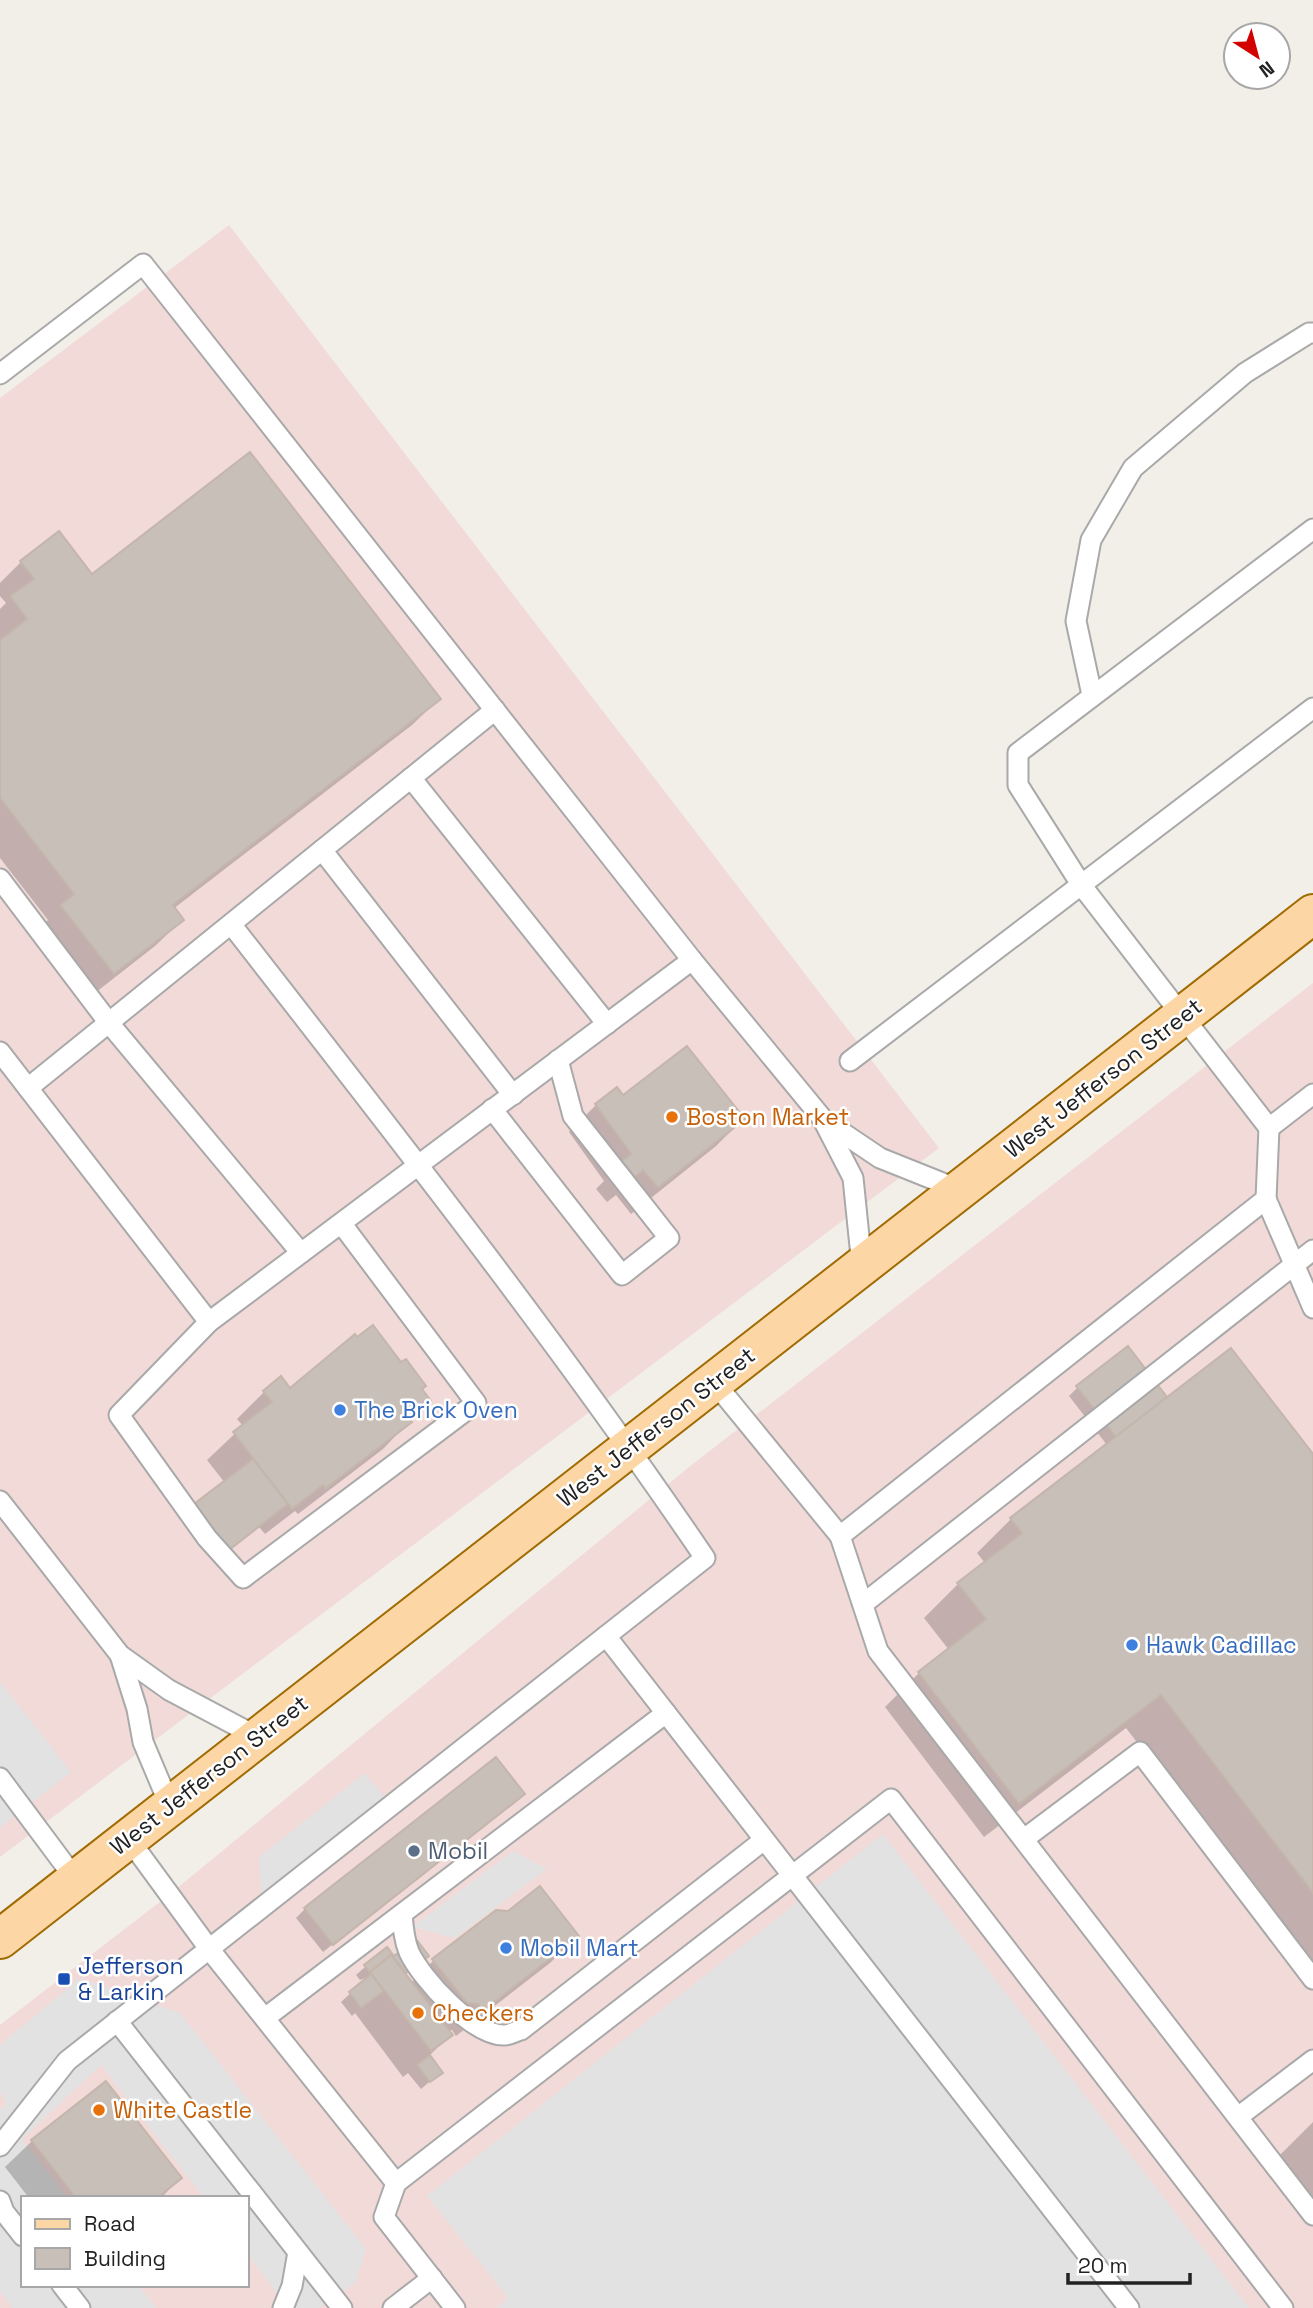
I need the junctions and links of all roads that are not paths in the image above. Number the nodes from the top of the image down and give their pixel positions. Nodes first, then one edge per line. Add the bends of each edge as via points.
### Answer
1 (1313, 333) edge
2 (0, 374) edge
3 (1313, 529) edge
4 (1092, 695) junction
5 (1313, 708) edge
6 (495, 710) junction
7 (411, 778) junction
8 (322, 850) junction
9 (0, 879) edge
10 (1082, 886) junction
11 (1313, 914) edge
12 (231, 924) junction
13 (692, 960) junction
14 (1183, 1015) junction
15 (109, 1023) junction
16 (607, 1024) junction
17 (0, 1052) edge
18 (558, 1060) junction
19 (850, 1061) dead end
20 (28, 1088) junction
21 (1313, 1094) edge
22 (513, 1095) junction
23 (492, 1109) junction
24 (822, 1118) junction
25 (1269, 1128) junction
26 (419, 1165) junction
27 (960, 1190) junction
28 (1266, 1199) junction
29 (341, 1223) junction
30 (1313, 1250) edge
31 (301, 1254) junction
32 (1294, 1265) junction
33 (862, 1266) junction
34 (1313, 1308) edge
35 (209, 1322) junction
36 (714, 1382) junction
37 (630, 1447) junction
38 (0, 1501) edge
39 (841, 1536) junction
40 (863, 1604) junction
41 (606, 1636) junction
42 (120, 1655) junction
43 (666, 1713) junction
44 (258, 1737) junction
45 (0, 1778) edge
46 (170, 1806) junction
47 (128, 1838) junction
48 (1024, 1839) junction
49 (764, 1840) junction
50 (792, 1876) junction
51 (76, 1880) junction
52 (402, 1914) junction
53 (0, 1939) edge
54 (210, 1951) junction
55 (1313, 1979) edge
56 (265, 2018) junction
57 (117, 2021) junction
58 (1313, 2060) edge
59 (1238, 2118) junction
60 (0, 2146) edge
61 (396, 2183) junction
62 (0, 2201) edge
63 (1313, 2215) edge
64 (21, 2233) edge
65 (298, 2252) junction
66 (432, 2278) junction
67 (64, 2287) edge
68 (80, 2308) edge
69 (283, 2308) edge
70 (342, 2308) edge
71 (393, 2308) edge
72 (456, 2308) edge
73 (1129, 2308) edge
74 (1283, 2308) edge

1 - 4 lane via 1245,373 1133,468 1091,540 1076,621
2 - 6 lane via 143,264
3 - 4 lane
4 - 10 lane via 1018,753 1018,785
5 - 10 lane
6 - 7 lane
6 - 13 lane
7 - 8 lane
7 - 16 lane
8 - 12 lane
8 - 22 lane
9 - 15 lane
10 - 14 lane
10 - 19 lane
11 - 14 main road, West Jefferson Street
12 - 15 lane
12 - 26 lane
13 - 16 lane
13 - 24 lane
14 - 25 lane
14 - 27 main road, West Jefferson Street
15 - 20 lane
15 - 31 lane
16 - 18 lane
17 - 20 lane
18 - 22 lane
18 - 23 lane via 573,1116 669,1238 622,1275
20 - 35 lane
21 - 25 lane
22 - 23 lane
23 - 26 lane
24 - 27 lane via 880,1158
24 - 33 lane via 853,1178
25 - 28 lane
26 - 29 lane
26 - 37 lane
27 - 33 main road, West Jefferson Street
28 - 32 lane
28 - 39 lane
29 - 31 lane
29 - 35 lane via 476,1403 243,1578 207,1538 119,1415
30 - 32 lane
31 - 35 lane
32 - 34 lane
32 - 40 lane
33 - 36 main road, West Jefferson Street
36 - 37 main road, West Jefferson Street
36 - 39 lane
37 - 41 lane via 705,1558
37 - 44 main road, West Jefferson Street
38 - 42 lane
39 - 40 lane
40 - 48 lane via 878,1651
41 - 43 lane
41 - 54 lane
42 - 44 lane via 169,1690
42 - 46 lane via 143,1742
43 - 49 lane
43 - 52 lane
44 - 46 main road, West Jefferson Street
45 - 51 lane
46 - 47 main road, West Jefferson Street
47 - 51 main road, West Jefferson Street
47 - 54 lane
48 - 55 lane via 1140,1752
48 - 59 lane
49 - 50 lane
49 - 52 lane via 521,2030 505,2035 477,2025 452,2007 410,1954
50 - 61 lane
50 - 73 lane
50 - 74 lane via 891,1799
51 - 53 main road, West Jefferson Street
52 - 56 lane
54 - 56 lane
54 - 57 lane
56 - 61 lane
57 - 60 lane via 66,2061
57 - 65 lane
58 - 59 lane
59 - 63 lane
61 - 66 lane via 384,2217
62 - 64 lane
65 - 69 lane
65 - 70 lane
66 - 71 lane
66 - 72 lane
67 - 68 lane

